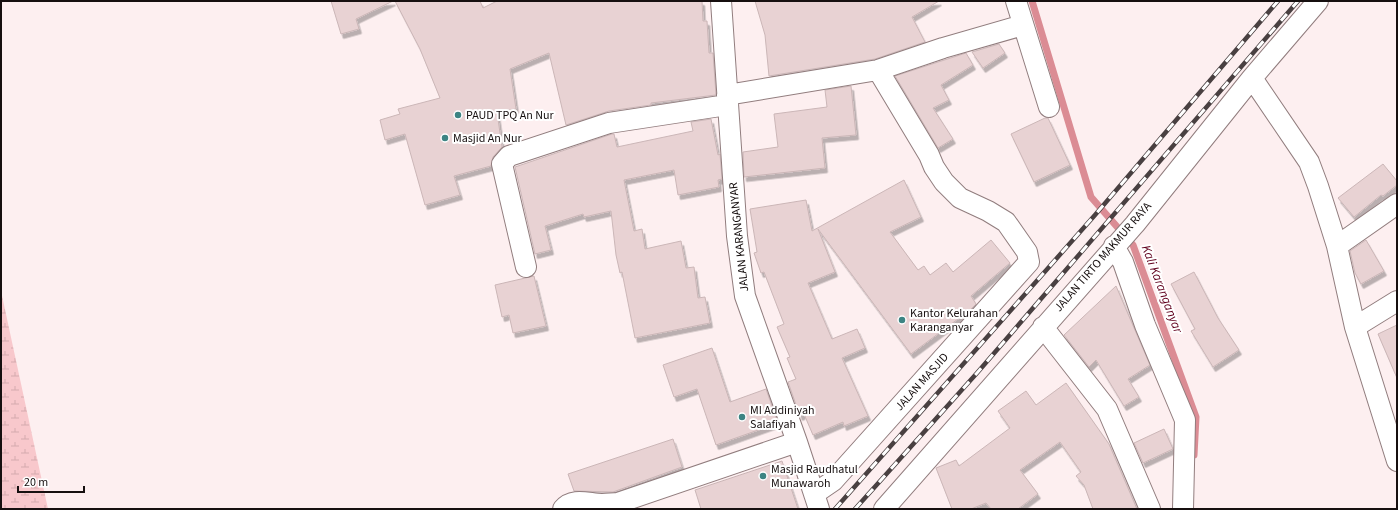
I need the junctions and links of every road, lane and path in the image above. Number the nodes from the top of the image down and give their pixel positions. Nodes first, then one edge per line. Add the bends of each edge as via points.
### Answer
1 (721, 1) edge
2 (1016, 1) edge
3 (1318, 1) edge
4 (1023, 25) junction
5 (878, 70) junction
6 (1252, 78) junction
7 (727, 100) junction
8 (1049, 107) dead end
9 (1397, 204) edge
10 (1116, 244) junction
11 (1337, 246) junction
12 (526, 267) dead end
13 (1397, 301) edge
14 (1042, 327) junction
15 (1355, 327) junction
16 (797, 442) junction
17 (1397, 460) edge
18 (816, 502) edge
19 (563, 509) edge
20 (884, 509) edge
21 (1150, 509) edge
22 (1183, 509) edge

1 - 7 street, JALAN KARANGANYAR
2 - 4 street
3 - 6 street, JALAN TIRTO MAKMUR RAYA
4 - 5 street
4 - 8 street
5 - 7 street
5 - 18 street, JALAN MASJID via 944,182 960,198 1006,222 1027,252 1029,262
6 - 10 street, JALAN TIRTO MAKMUR RAYA via 1135,224
6 - 11 street via 1309,162
7 - 12 street via 609,123 509,156 502,164
7 - 16 street, JALAN KARANGANYAR via 737,236 745,296
9 - 11 street
10 - 14 street, JALAN TIRTO MAKMUR RAYA
10 - 22 street via 1145,325 1185,420
11 - 15 street
13 - 15 street
14 - 20 street, JALAN TIRTO MAKMUR RAYA
14 - 21 street via 1107,409
15 - 17 street
16 - 18 street, JALAN KARANGANYAR
16 - 19 street via 618,503 581,501

